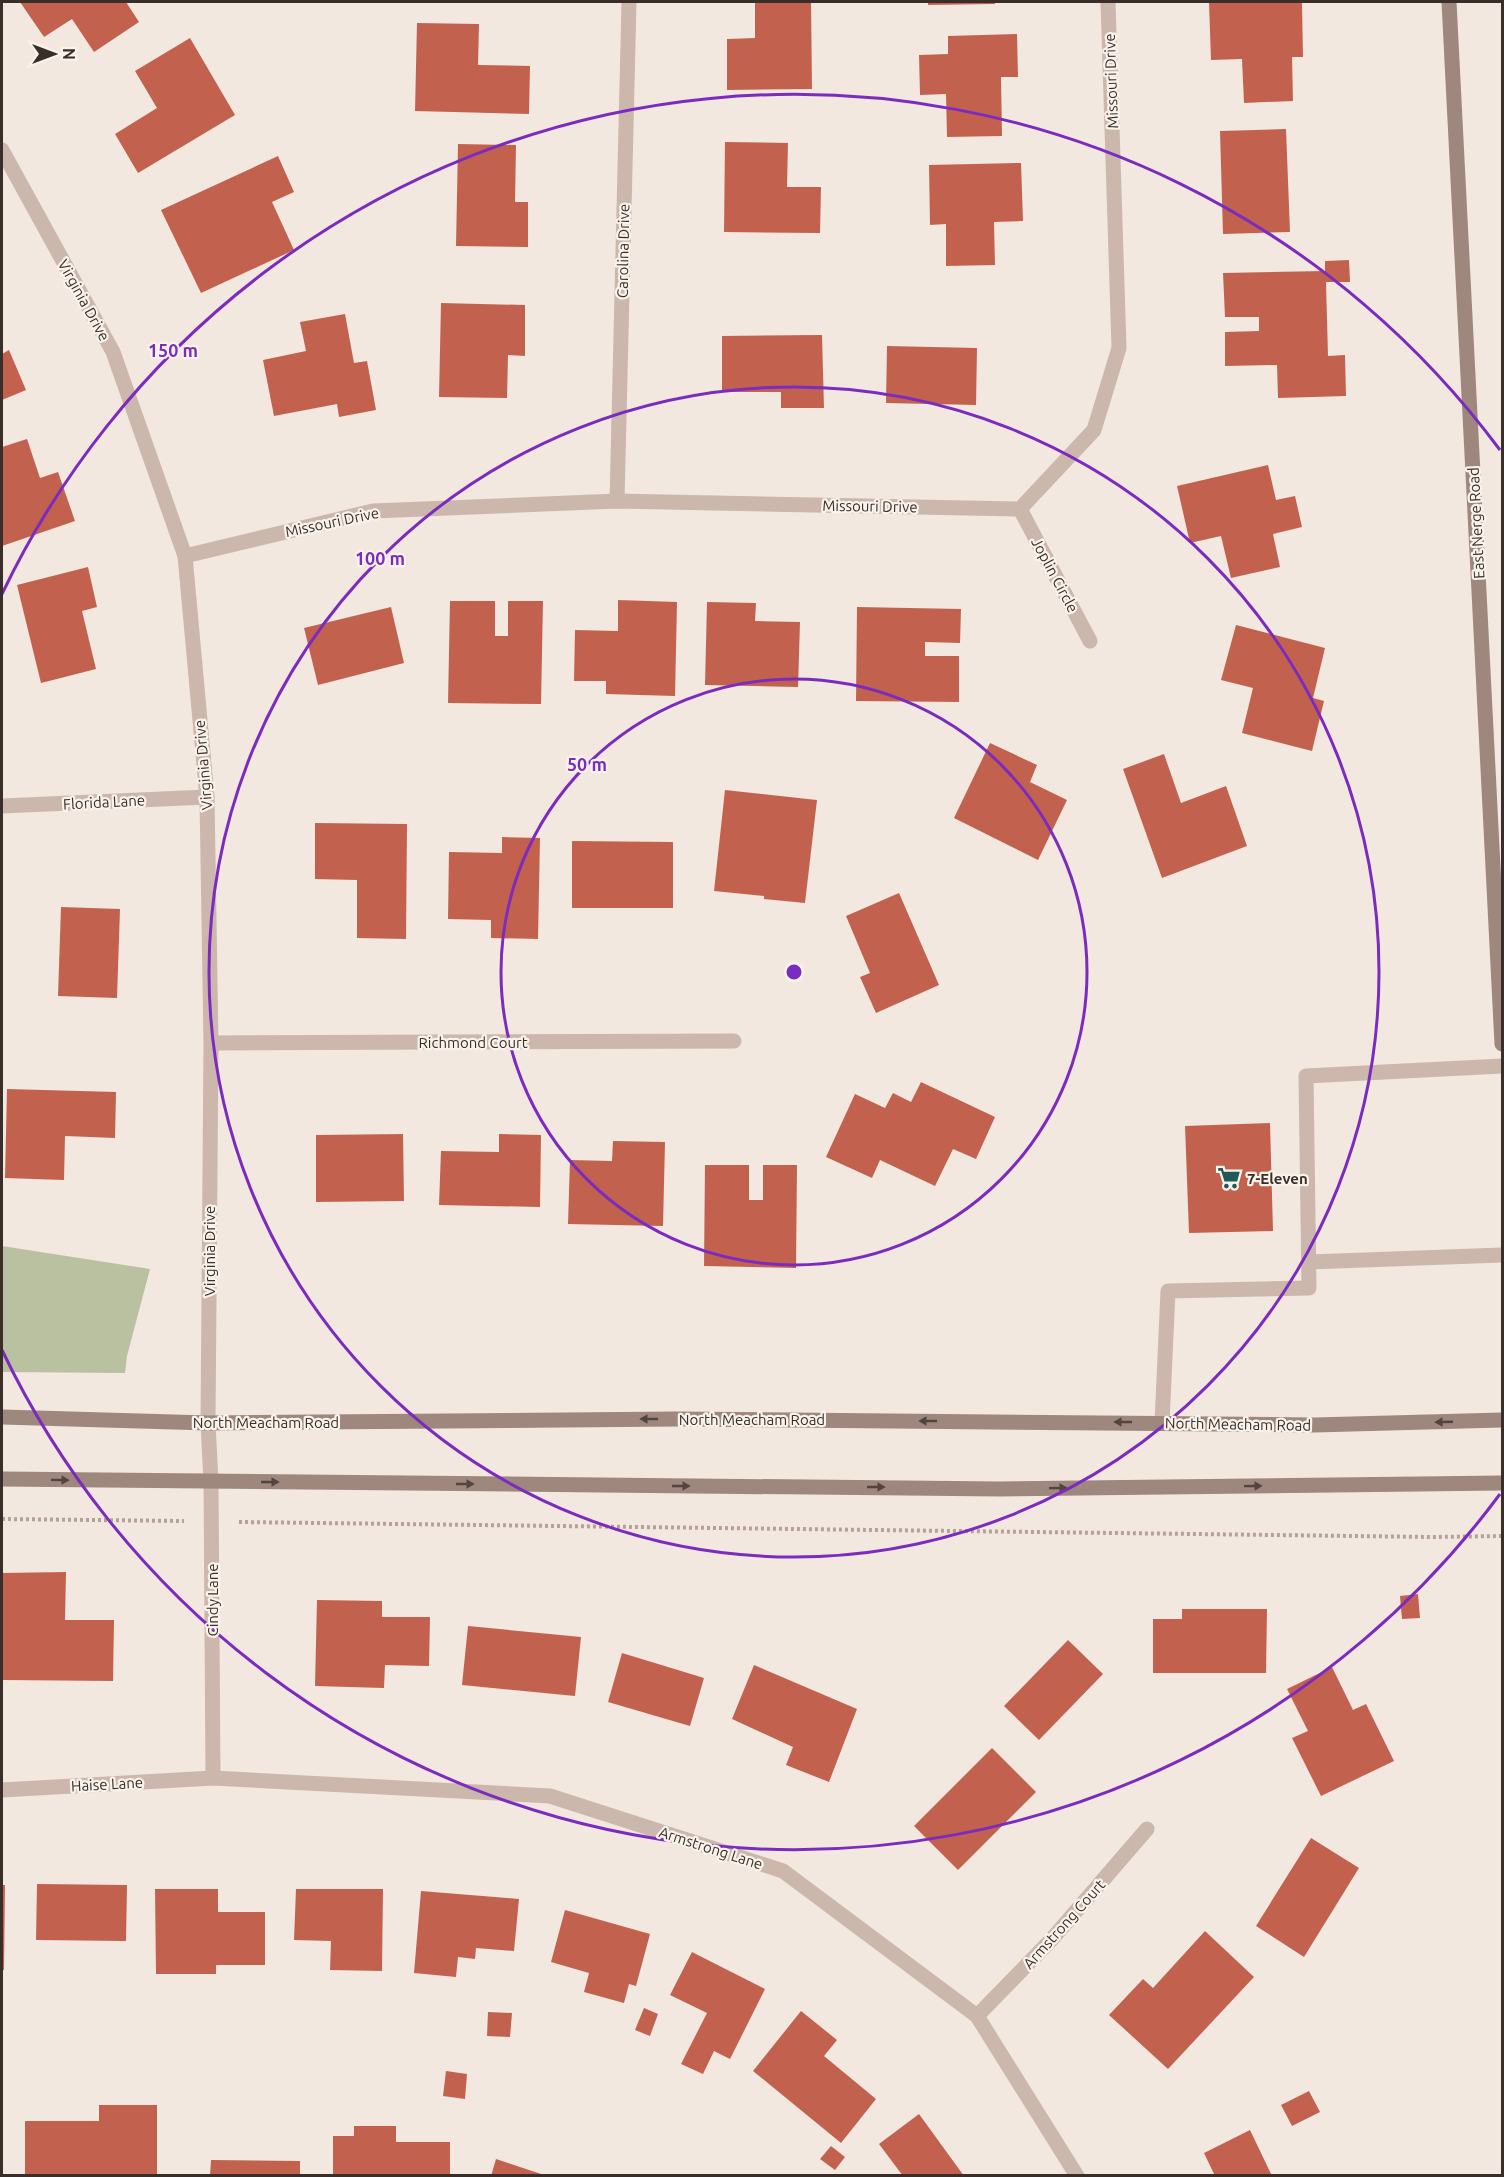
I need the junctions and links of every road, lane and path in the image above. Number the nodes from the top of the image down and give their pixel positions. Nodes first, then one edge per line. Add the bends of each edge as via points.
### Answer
1 (629, 2) edge
2 (1108, 2) edge
3 (1449, 2) edge
4 (2, 150) edge
5 (617, 501) junction
6 (1020, 509) junction
7 (184, 555) junction
8 (1089, 641) dead end
9 (207, 797) junction
10 (2, 806) edge
11 (734, 1041) dead end
12 (211, 1043) junction
13 (1503, 1044) edge
14 (1503, 1066) edge
15 (1503, 1255) edge
16 (1309, 1262) junction
17 (2, 1416) edge
18 (1503, 1420) edge
19 (208, 1423) junction
20 (1162, 1423) junction
21 (2, 1479) edge
22 (211, 1482) junction
23 (1503, 1483) edge
24 (2, 1519) edge
25 (211, 1521) junction
26 (1503, 1536) edge
27 (213, 1778) junction
28 (2, 1790) edge
29 (1147, 1829) dead end
30 (977, 2016) junction
31 (1077, 2175) edge

1 - 5 street, Carolina Drive
2 - 6 street, Missouri Drive via 1119,348 1094,430
3 - 13 main road, East Nerge Road
4 - 7 street, Virginia Drive via 113,352
5 - 6 street, Missouri Drive
5 - 7 street, Missouri Drive via 373,511
6 - 8 street, Joplin Circle
7 - 9 street, Virginia Drive
9 - 10 street, Florida Lane
9 - 12 street, Virginia Drive
11 - 12 street, Richmond Court
12 - 19 street, Virginia Drive
14 - 16 street via 1306,1076
15 - 16 street
16 - 20 street via 1309,1288 1168,1291
17 - 19 main road, North Meacham Road
18 -> 20 main road, North Meacham Road via 1314,1425
20 -> 19 main road, North Meacham Road via 676,1419
19 - 22 street, Cindy Lane
21 -> 22 main road
22 -> 23 main road via 1000,1489
22 - 25 street, Cindy Lane
24 - 25 path
25 - 26 path
25 - 27 street, Cindy Lane
27 - 28 street, Haise Lane
27 - 30 street, Armstrong Lane via 550,1796 783,1871
29 - 30 street, Armstrong Court via 1052,1939
30 - 31 street, Armstrong Lane

